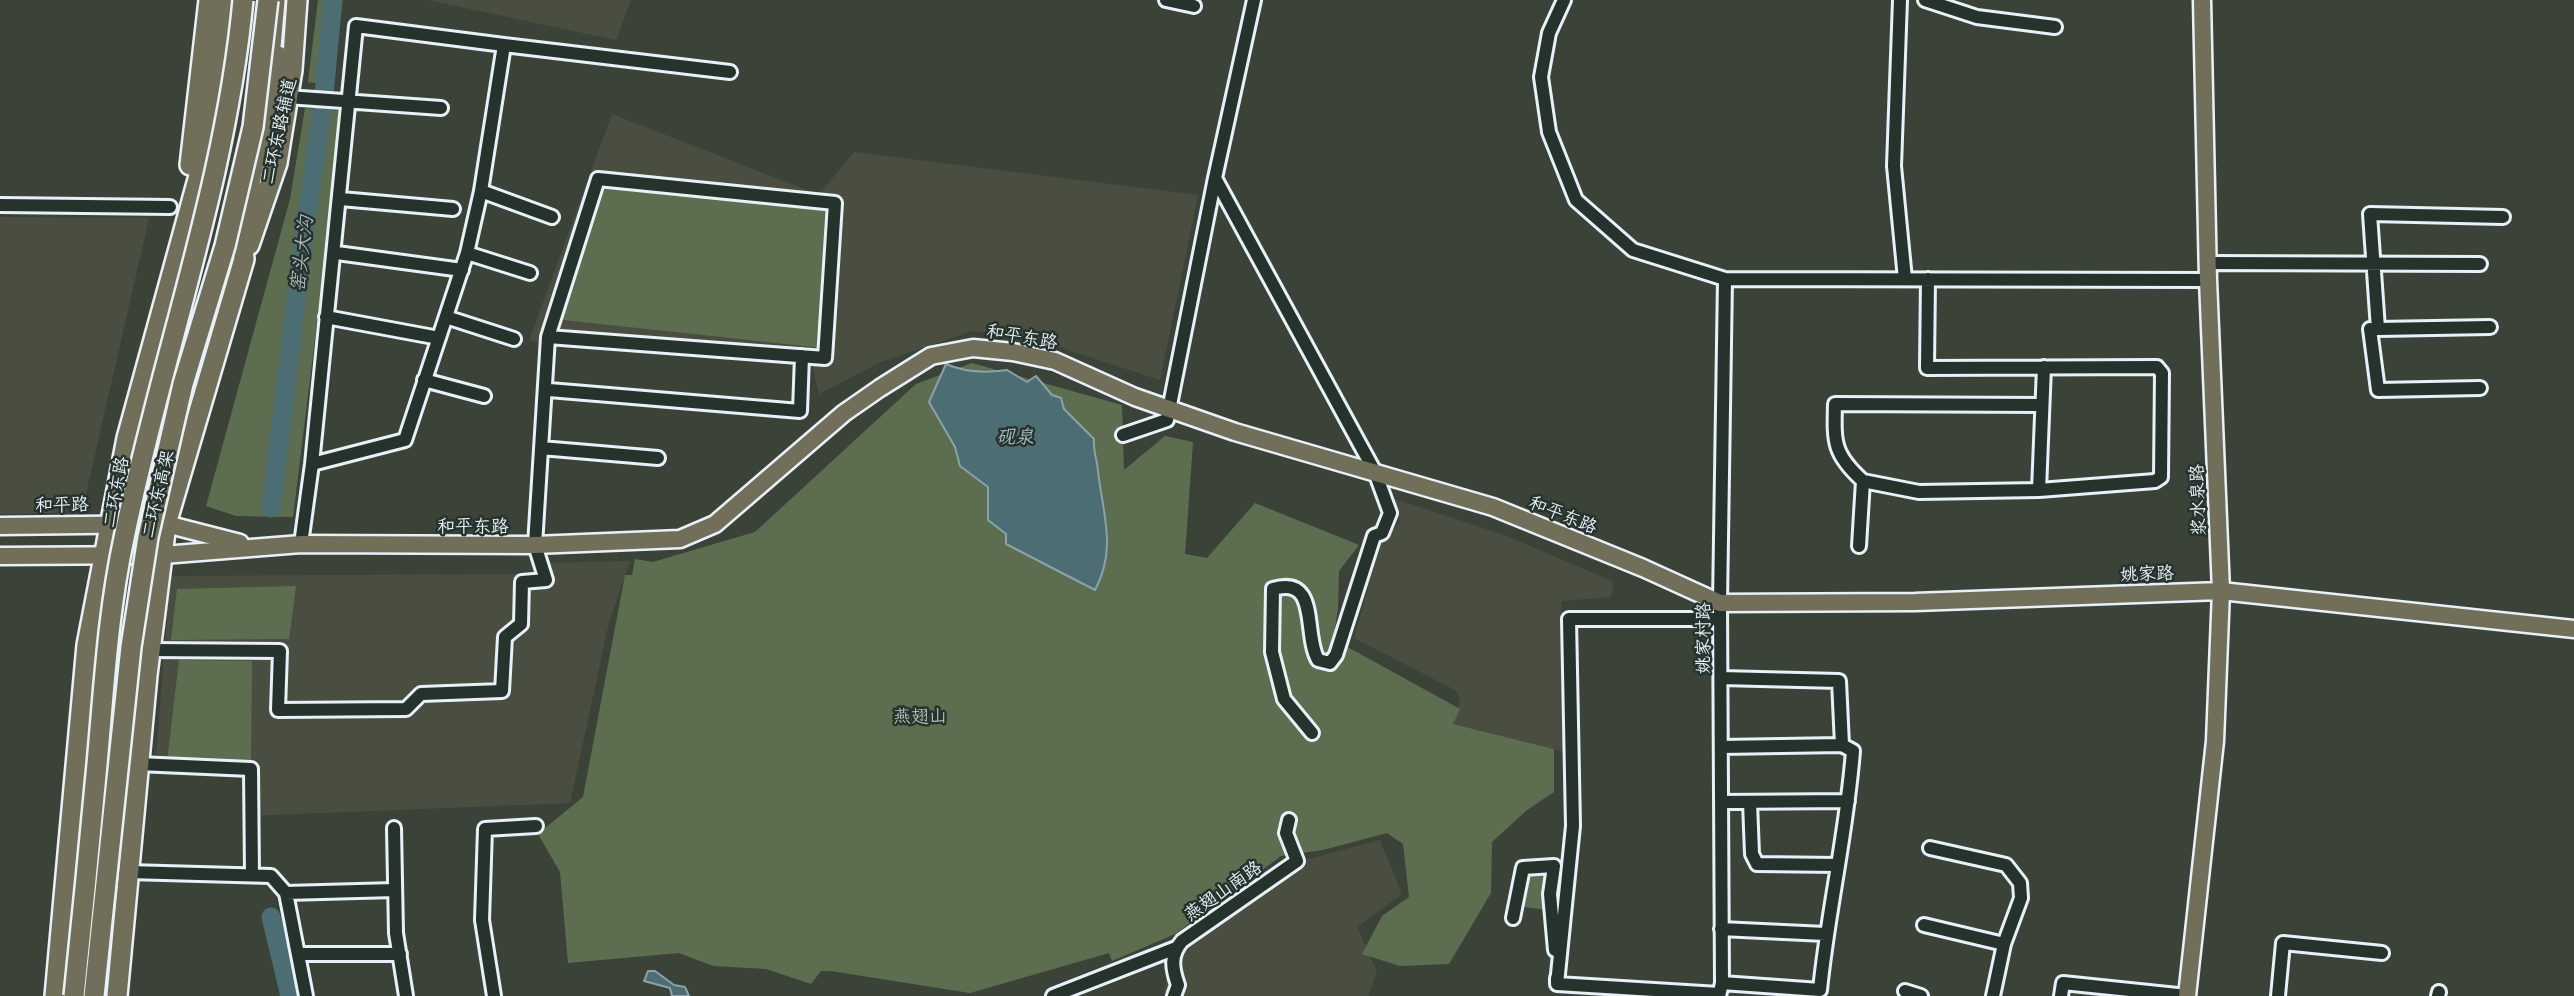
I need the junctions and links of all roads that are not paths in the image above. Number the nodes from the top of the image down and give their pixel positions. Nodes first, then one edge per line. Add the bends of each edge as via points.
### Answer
1 (209, 0) edge
2 (227, 0) edge
3 (233, 0) edge
4 (243, 0) edge
5 (268, 0) edge
6 (275, 0) edge
7 (283, 0) edge
8 (298, 0) edge
9 (1166, 0) edge
10 (1254, 0) edge
11 (1564, 0) edge
12 (1900, 0) edge
13 (1925, 0) edge
14 (2202, 0) edge
15 (1194, 6) dead end
16 (2055, 27) dead end
17 (504, 45) junction
18 (730, 72) dead end
19 (293, 97) junction
20 (347, 100) junction
21 (441, 108) dead end
22 (1215, 178) junction
23 (481, 191) junction
24 (341, 200) dead end
25 (0, 205) edge
26 (170, 207) dead end
27 (453, 209) dead end
28 (552, 217) dead end
29 (2503, 217) dead end
30 (182, 239) junction
31 (337, 253) dead end
32 (467, 253) junction
33 (244, 259) junction
34 (2208, 263) junction
35 (2376, 264) junction
36 (2480, 264) dead end
37 (462, 270) junction
38 (530, 273) dead end
39 (1725, 279) junction
40 (1905, 279) junction
41 (1928, 279) junction
42 (2208, 280) junction
43 (326, 317) junction
44 (446, 317) junction
45 (2490, 327) dead end
46 (2371, 329) dead end
47 (548, 337) junction
48 (439, 338) junction
49 (514, 339) dead end
50 (802, 356) junction
51 (2044, 367) junction
52 (424, 380) junction
53 (2480, 388) dead end
54 (550, 390) dead end
55 (484, 396) dead end
56 (2042, 405) junction
57 (1168, 407) junction
58 (1123, 435) dead end
59 (541, 448) junction
60 (658, 458) dead end
61 (312, 464) junction
62 (1376, 472) junction
63 (1863, 481) junction
64 (2039, 490) junction
65 (110, 523) junction
66 (166, 524) junction
67 (0, 526) edge
68 (301, 544) junction
69 (535, 545) junction
70 (252, 546) junction
71 (1859, 546) dead end
72 (163, 555) junction
73 (0, 556) edge
74 (104, 556) junction
75 (2221, 591) junction
76 (1720, 611) junction
77 (2574, 629) edge
78 (150, 650) junction
79 (1721, 678) junction
80 (1311, 733) dead end
81 (1842, 745) junction
82 (1721, 747) junction
83 (138, 764) junction
84 (1848, 801) junction
85 (1721, 802) junction
86 (1750, 802) junction
87 (1289, 820) dead end
88 (536, 827) dead end
89 (394, 828) dead end
90 (1930, 848) dead end
91 (1837, 865) junction
92 (128, 872) junction
93 (252, 875) junction
94 (395, 890) junction
95 (286, 893) junction
96 (1513, 918) dead end
97 (1924, 925) dead end
98 (1721, 929) junction
99 (1825, 934) junction
100 (2004, 944) junction
101 (1176, 948) junction
102 (2382, 953) dead end
103 (298, 954) junction
104 (400, 954) junction
105 (1557, 984) junction
106 (1720, 991) edge
107 (1905, 991) dead end
108 (2282, 995) edge
109 (55, 996) edge
110 (74, 996) edge
111 (94, 996) edge
112 (117, 996) edge
113 (306, 996) edge
114 (406, 996) edge
115 (494, 996) edge
116 (1053, 996) edge
117 (1174, 996) edge
118 (1921, 996) edge
119 (1993, 996) edge
120 (2061, 996) edge
121 (2187, 996) edge

1 - 30 highway
2 - 30 highway via 200,172
3 - 30 highway, 二环东路 via 212,146 195,224
4 - 110 highway, 二环东高架, bridge via 222,150 123,539 107,653
5 - 111 highway, 二环东高架, bridge via 253,127 225,246 183,384 148,537 131,647
6 - 33 highway via 262,121 241,229
7 - 33 highway via 273,92
8 - 19 highway, 二环东路辅道
9 - 15 street
10 - 22 street
11 - 39 street via 1549,33 1541,77 1549,132 1576,200 1633,250
12 - 40 street via 1894,166
13 - 16 street via 1977,17
14 - 34 main road, 浆水泉路
17 - 18 street
17 - 20 street via 356,26
17 - 23 street
19 - 20 street
19 - 33 highway, 二环东路辅道
20 - 21 street
20 - 43 street
22 - 57 street
22 - 62 street
23 - 28 street
23 - 32 street
24 - 27 street
25 - 26 street
29 - 35 street via 2371,214
30 - 65 highway, 二环东路 via 127,438
31 - 37 street
32 - 37 street
32 - 38 street
33 - 66 highway
34 - 35 street
34 - 42 main road, 浆水泉路
35 - 36 street
35 - 45 street via 2378,328
37 - 44 street
39 - 40 street
39 - 76 street, 姚家村路
40 - 41 street
41 - 42 street
41 - 51 street via 1927,368
42 - 75 main road, 浆水泉路
43 - 48 street
43 - 61 street
44 - 48 street
44 - 49 street
46 - 53 street via 2378,390
47 - 50 street
47 - 50 street via 598,179 835,203 825,358
47 - 59 street
48 - 52 street
50 - 54 street via 800,411
51 - 56 street
51 - 64 street via 2157,367 2162,373 2161,477
52 - 55 street
52 - 61 street via 405,439
56 - 63 street via 1835,404 1835,444
56 - 64 street
57 - 58 street via 1167,420
57 - 62 main road, 和平东路 via 1235,432
57 - 69 main road, 和平东路 via 1055,361 973,348 931,356 844,412 715,524 680,539
59 - 60 street
59 - 69 street
61 - 68 street
62 - 76 main road, 和平东路 via 1493,507 1643,568
62 - 80 street via 1390,513 1382,533 1374,536 1330,663 1318,660 1311,648 1305,596 1284,585 1273,589 1272,652 1284,699
63 - 64 street via 1919,492
63 - 71 street
65 - 66 main road, 和平路
65 - 67 main road, 和平路
65 - 74 highway, 二环东路
66 - 70 main road, 和平东路
66 - 72 highway
68 - 69 main road, 和平东路
68 - 70 main road, 和平东路
69 - 78 street via 546,580 522,582 521,624 505,637 502,691 421,694 406,709 278,710 280,651
70 - 72 main road, 和平东路
72 - 74 main road
72 - 78 highway
73 - 74 main road
74 - 109 highway, 二环东路 via 88,645
75 - 76 main road, 姚家路
75 - 77 main road, 姚家路
75 - 121 main road, 浆水泉路 via 2215,741
76 - 79 street, 姚家村路
76 - 105 street via 1569,620 1573,827
78 - 83 highway
79 - 81 street via 1839,681
79 - 82 street, 姚家村路
81 - 82 street
81 - 84 street via 1853,751
82 - 85 street, 姚家村路
83 - 92 highway
83 - 93 street via 251,769
84 - 86 street
84 - 91 street
85 - 86 street
85 - 98 street, 姚家村路
86 - 91 street via 1752,854 1757,864
87 - 101 street, 燕翅山南路 via 1286,833 1297,861
88 - 115 street via 485,829 482,920
89 - 94 street
90 - 100 street via 2006,865 2020,883 2021,898
91 - 99 street
92 - 93 street
92 - 112 highway
93 - 95 street via 271,876
94 - 95 street
94 - 104 street
95 - 103 street
96 - 105 street via 1523,868 1554,866 1550,894
97 - 100 street
98 - 99 street
98 - 106 street, 姚家村路
99 - 106 street via 1819,990
100 - 119 street
101 - 116 street
101 - 117 street via 1172,968 1178,985
102 - 108 street via 2283,943
103 - 104 street
103 - 113 street
104 - 114 street
105 - 106 street
107 - 118 street
120 - 121 street via 2063,983

